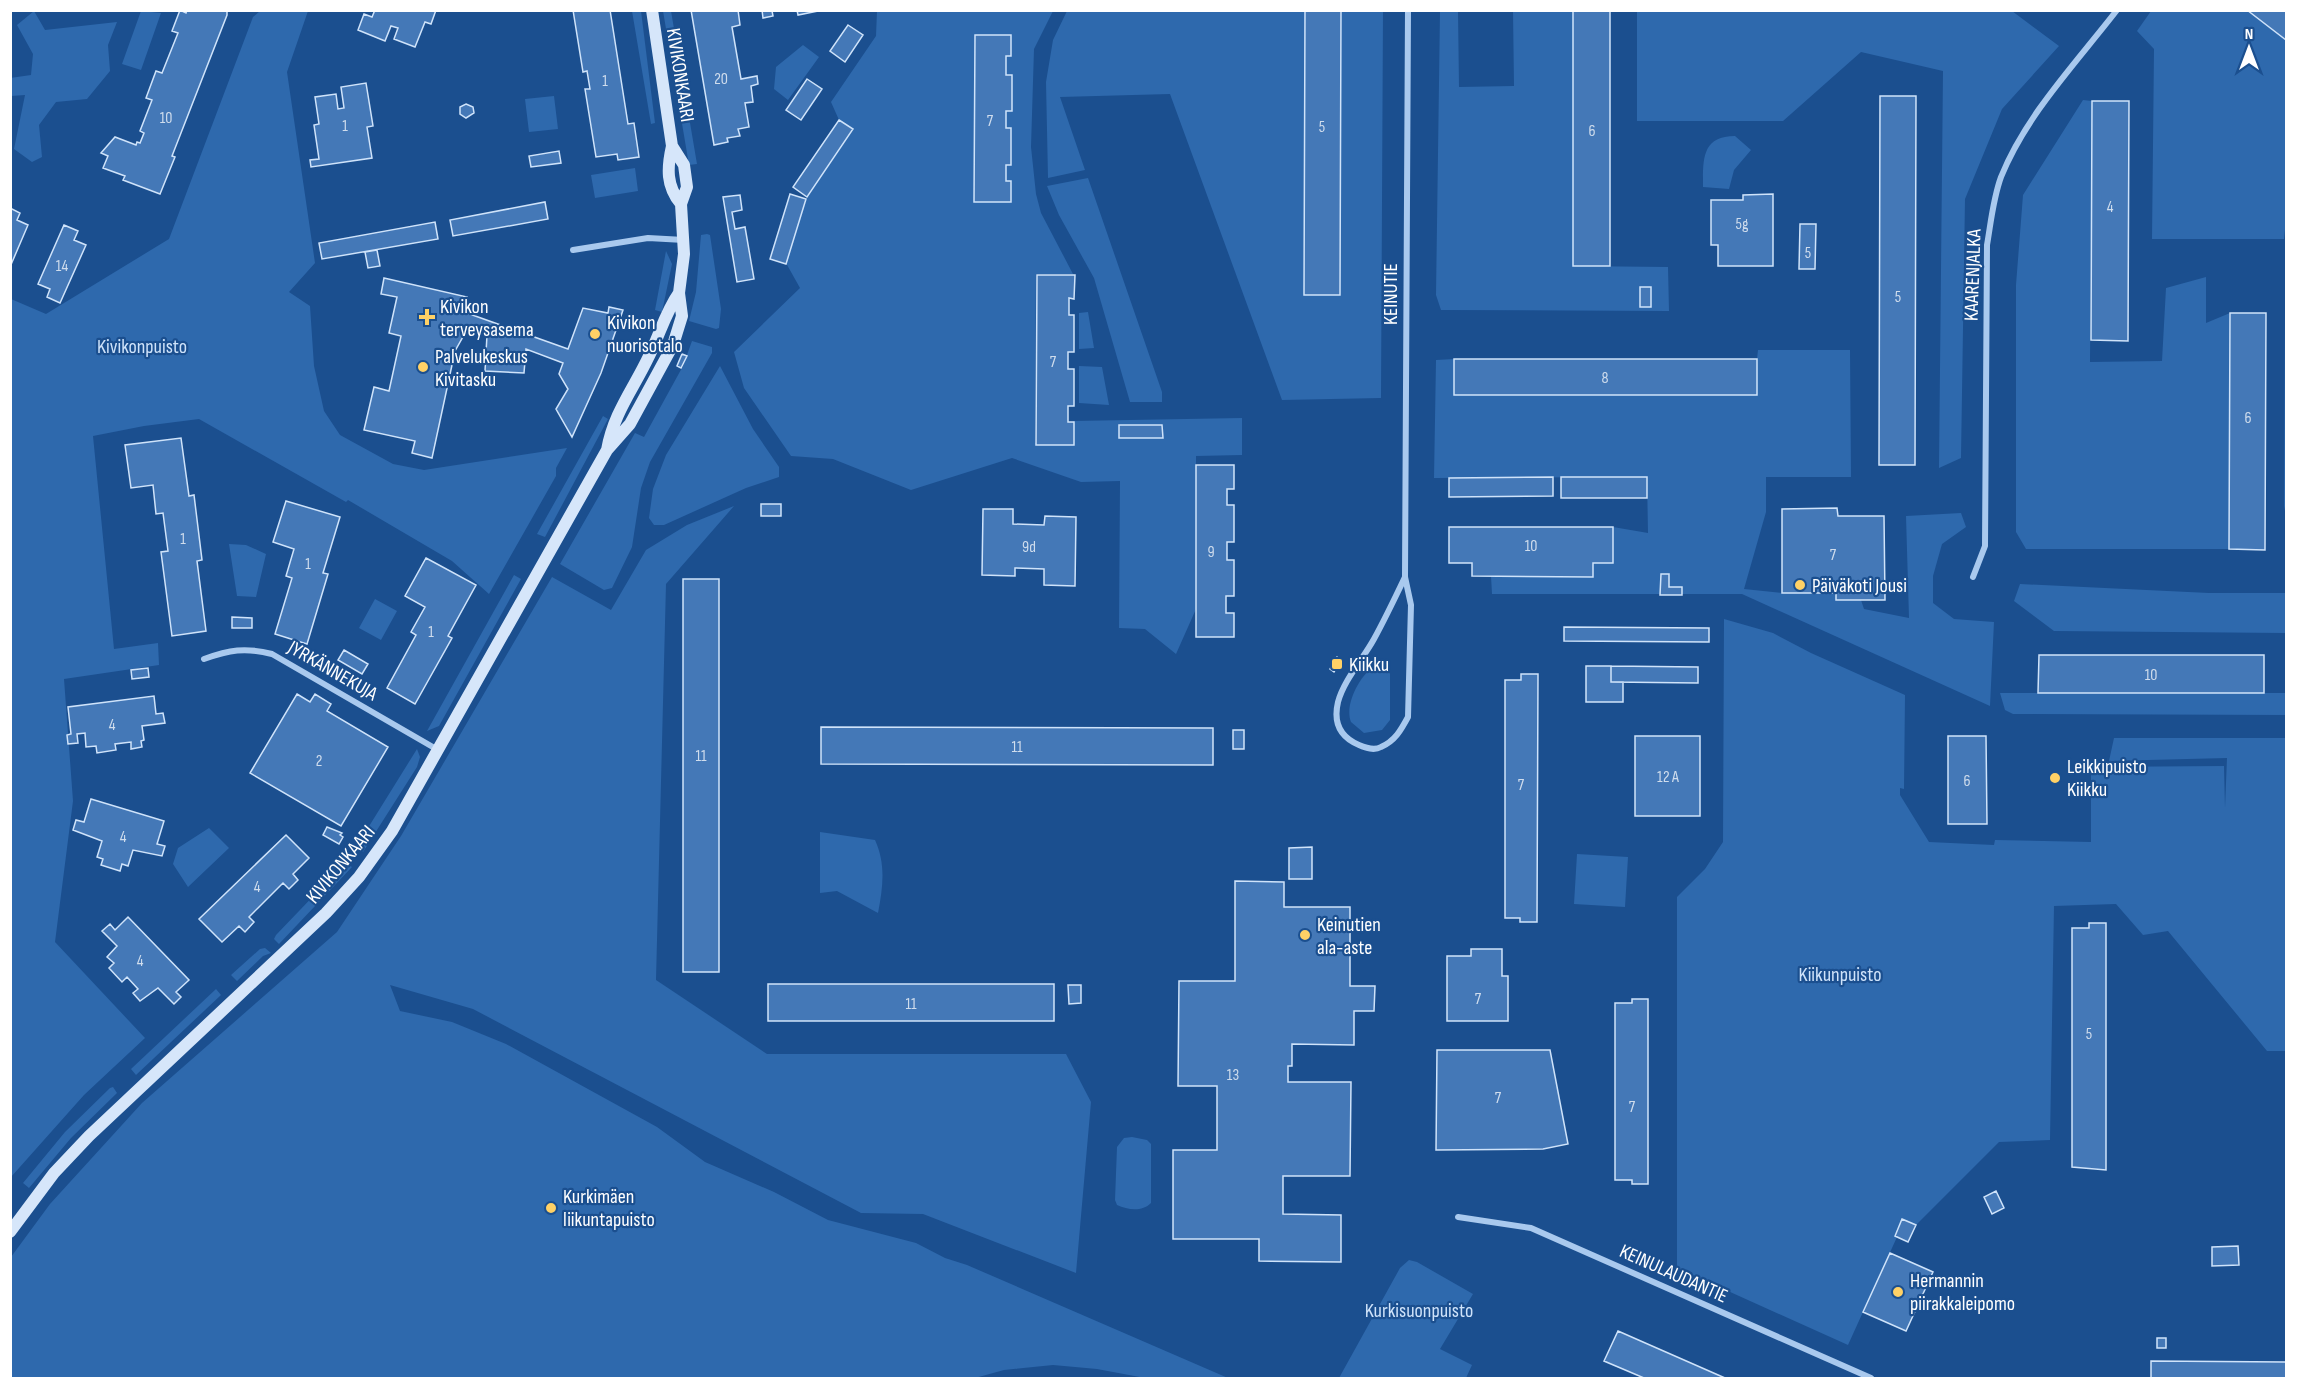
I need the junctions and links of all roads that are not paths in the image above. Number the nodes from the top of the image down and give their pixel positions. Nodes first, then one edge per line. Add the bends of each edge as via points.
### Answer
1 (652, 10) edge
2 (1408, 10) edge
3 (2116, 10) edge
4 (684, 240) junction
5 (573, 250) dead end
6 (679, 293) junction
7 (607, 450) junction
8 (1405, 577) junction
9 (1973, 577) dead end
10 (204, 659) dead end
11 (439, 751) junction
12 (1458, 1217) dead end
13 (10, 1232) edge
14 (1871, 1378) edge

1 - 4 street, KIVIKONKAARI via 672,146 686,176 681,204
2 - 8 street, KEINUTIE
3 - 9 street, KAARENJALKA via 2023,133 2001,178 1992,209 1987,245 1985,546
4 - 5 street via 648,238
4 - 6 street, KIVIKONKAARI
6 - 7 street, KIVIKONKAARI via 666,311 648,357 612,424
6 - 7 street, KIVIKONKAARI via 682,316 673,345 625,433
7 - 11 street, KIVIKONKAARI
8 - 8 street, KEINUTIE via 1338,699 1335,717 1339,731 1350,742 1367,749 1379,749 1391,742 1408,717 1411,605
10 - 11 street, JYRKÄNNEKUJA via 234,649 272,654
11 - 13 street, KIVIKONKAARI via 393,831 359,877 326,913 89,1136 54,1173
12 - 14 street, KEINULAUDANTIE via 1531,1228

